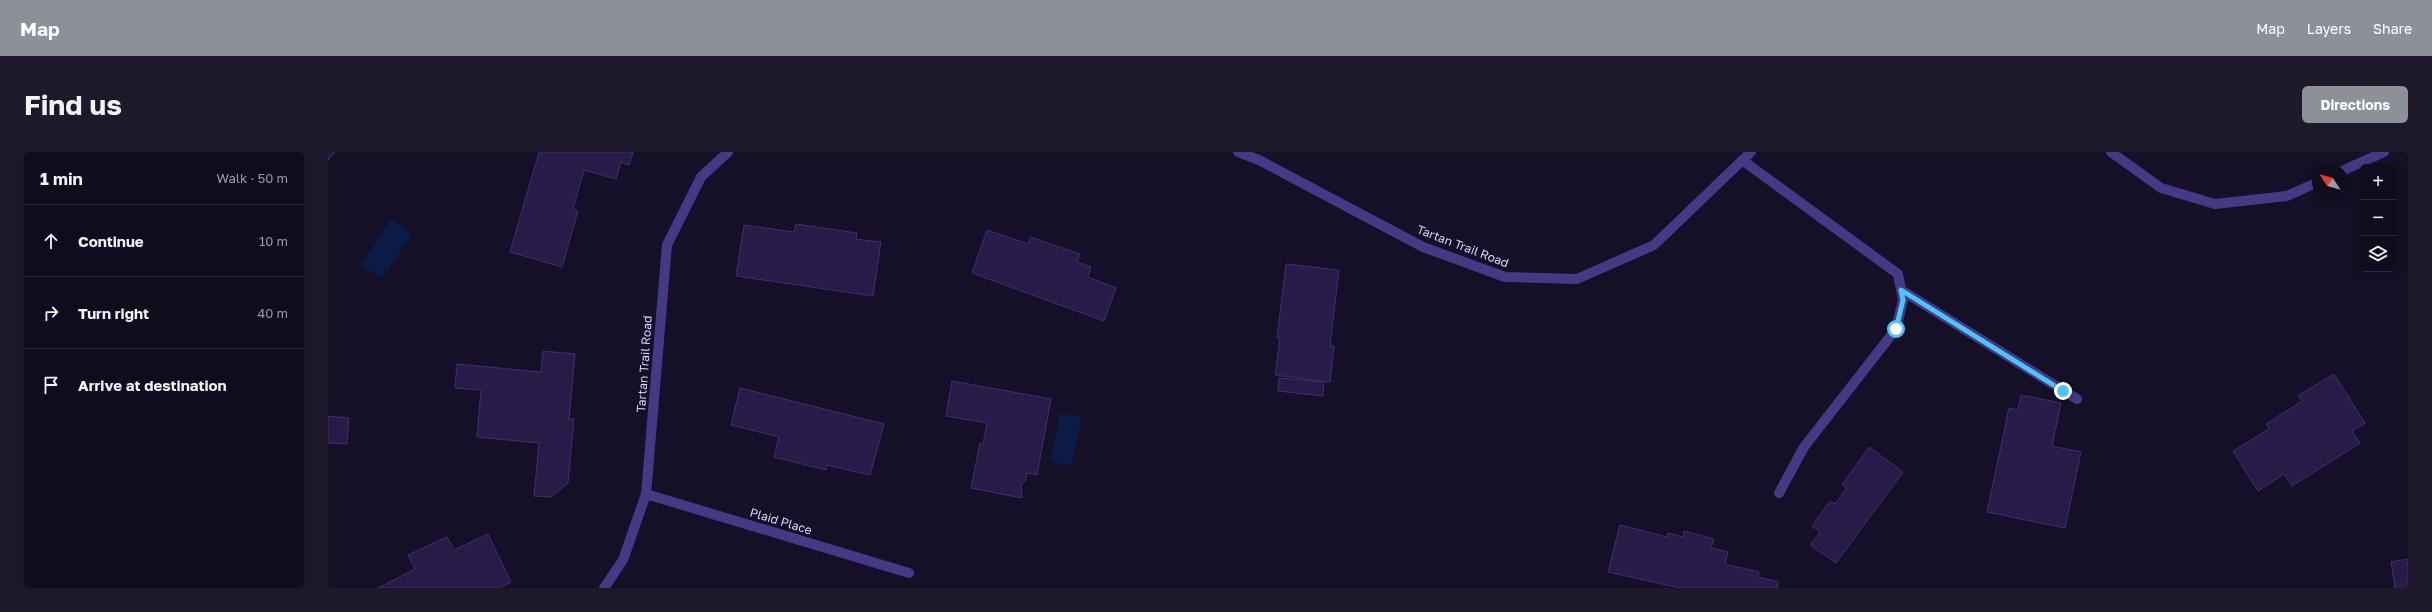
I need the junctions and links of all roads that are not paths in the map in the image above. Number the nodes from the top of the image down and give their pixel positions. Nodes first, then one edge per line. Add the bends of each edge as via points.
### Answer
1 (728, 152) edge
2 (1238, 152) edge
3 (1751, 152) edge
4 (2110, 152) edge
5 (2384, 152) edge
6 (1742, 160) junction
7 (2348, 168) edge
8 (2312, 185) edge
9 (1901, 290) junction
10 (2077, 399) dead end
11 (1779, 493) dead end
12 (646, 494) junction
13 (909, 573) dead end
14 (604, 588) edge

1 - 12 street, Tartan Trail Road via 701,177 667,245
2 - 6 street, Tartan Trail Road via 1260,160 1423,247 1506,277 1577,279 1654,244
3 - 6 street, Tartan Trail Road
4 - 8 street via 2161,188 2215,204 2287,196
5 - 7 street
6 - 9 street via 1898,274
9 - 10 street
9 - 11 street via 1903,300 1896,329 1804,447
12 - 13 street, Plaid Place
12 - 14 street, Tartan Trail Road via 623,560

